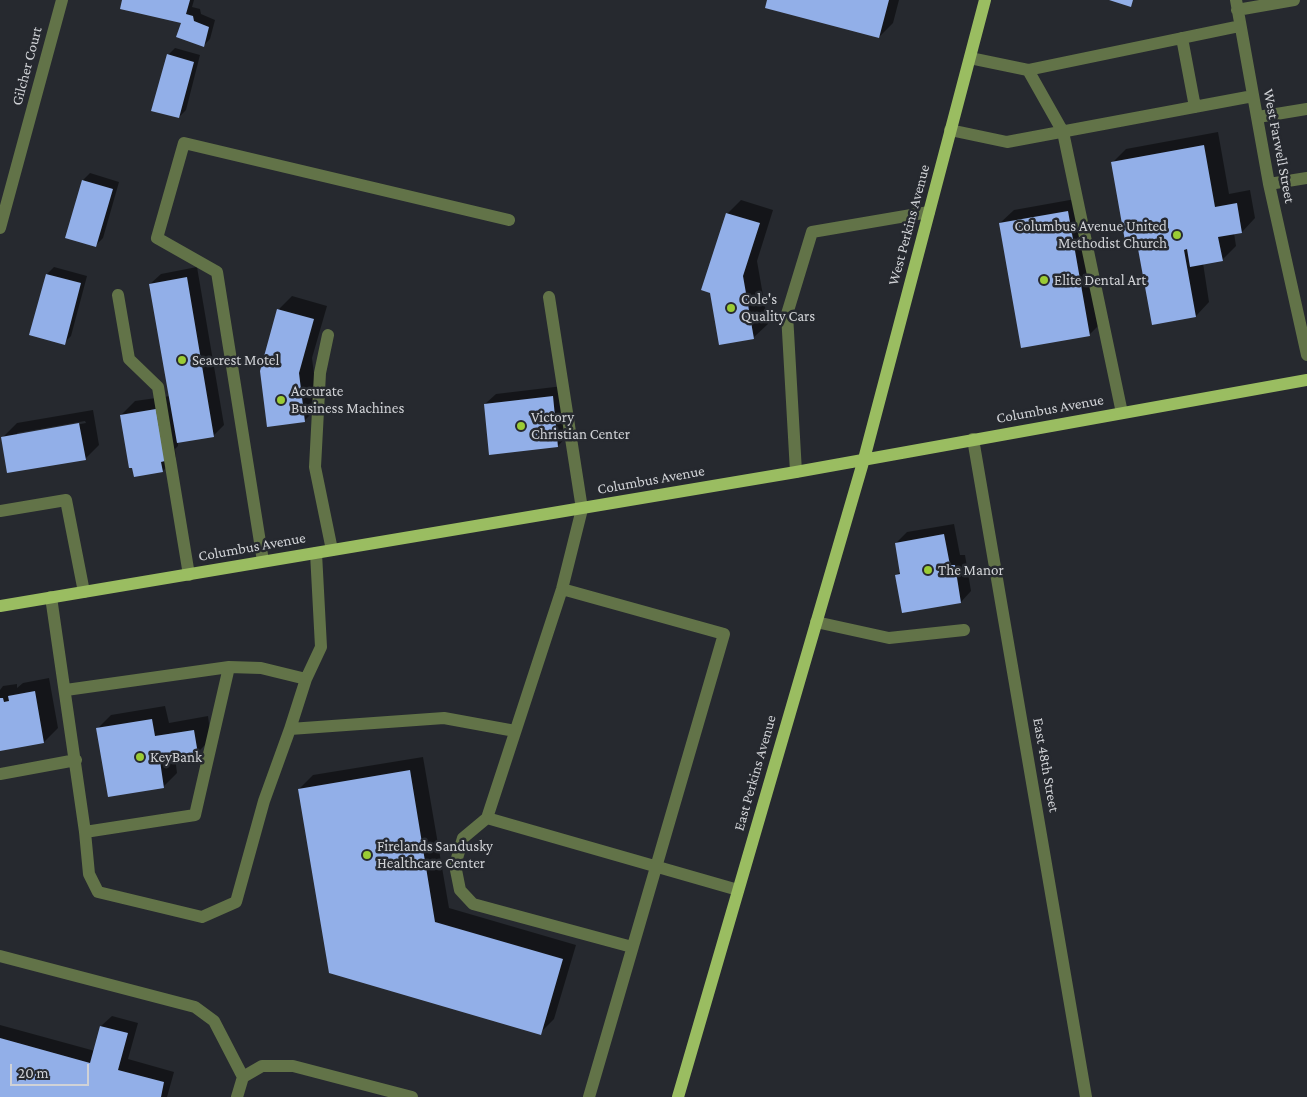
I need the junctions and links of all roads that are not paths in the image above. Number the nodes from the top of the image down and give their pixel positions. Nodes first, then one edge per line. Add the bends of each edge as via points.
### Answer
1 (62, 0) edge
2 (985, 0) edge
3 (1294, 0) edge
4 (1236, 5) edge
5 (1240, 26) junction
6 (1182, 38) junction
7 (970, 58) junction
8 (1028, 70) junction
9 (1253, 96) junction
10 (1195, 107) junction
11 (1307, 109) edge
12 (1258, 117) junction
13 (950, 130) junction
14 (1063, 132) junction
15 (1307, 178) edge
16 (1269, 184) junction
17 (929, 212) junction
18 (510, 220) dead end
19 (0, 228) edge
20 (118, 295) dead end
21 (549, 297) dead end
22 (328, 335) dead end
23 (1307, 355) edge
24 (1307, 380) edge
25 (1122, 413) junction
26 (973, 439) junction
27 (864, 459) junction
28 (796, 472) junction
29 (582, 509) junction
30 (0, 511) edge
31 (332, 550) junction
32 (316, 553) junction
33 (263, 561) junction
34 (189, 575) junction
35 (562, 589) junction
36 (84, 592) junction
37 (51, 597) junction
38 (0, 606) edge
39 (816, 622) junction
40 (964, 630) dead end
41 (229, 667) junction
42 (306, 679) junction
43 (66, 690) junction
44 (290, 729) junction
45 (515, 732) junction
46 (76, 760) junction
47 (0, 774) edge
48 (487, 818) junction
49 (85, 832) junction
50 (655, 865) junction
51 (738, 890) junction
52 (632, 947) junction
53 (0, 956) edge
54 (243, 1078) junction
55 (238, 1097) edge
56 (409, 1097) edge
57 (589, 1097) edge
58 (678, 1097) edge
59 (1086, 1097) edge

1 - 19 street, Gilcher Court
2 - 7 main road, West Perkins Avenue
3 - 4 street
4 - 5 street, West Farwell Street
5 - 6 street
5 - 9 street, West Farwell Street
6 - 8 street
6 - 10 street
7 - 8 street
7 - 13 main road, West Perkins Avenue
8 - 14 street
9 - 10 street
9 - 12 street, West Farwell Street
10 - 14 street
11 - 12 street
12 - 16 street, West Farwell Street
13 - 14 street via 1007,142
13 - 17 main road, West Perkins Avenue
14 - 25 street
15 - 16 street
16 - 23 street, West Farwell Street
17 - 27 main road, West Perkins Avenue
17 - 28 street via 812,232 787,314
18 - 33 street via 184,143 157,238 217,272
20 - 34 street via 129,359 158,388
21 - 29 street
22 - 31 street via 320,373 315,467
24 - 25 main road, Columbus Avenue
25 - 26 main road, Columbus Avenue
26 - 27 main road, Columbus Avenue
26 - 59 street, East 48th Street
27 - 28 main road, Columbus Avenue
27 - 39 main road, East Perkins Avenue
28 - 29 main road, Columbus Avenue
29 - 31 main road, Columbus Avenue
29 - 35 street
30 - 36 street via 66,500
31 - 32 main road, Columbus Avenue
32 - 33 main road, Columbus Avenue
32 - 42 street via 321,647
33 - 34 main road, Columbus Avenue
34 - 36 main road, Columbus Avenue
35 - 45 street
35 - 50 street via 724,634
36 - 37 main road, Columbus Avenue
37 - 38 main road, Columbus Avenue
37 - 43 street
39 - 40 street via 889,638
39 - 51 main road, East Perkins Avenue
41 - 42 street via 261,668
41 - 43 street
41 - 49 street via 195,815
42 - 44 street
43 - 46 street
44 - 45 street via 444,718
44 - 49 street via 264,801 236,902 202,917 98,892 89,874
45 - 48 street
46 - 47 street
46 - 49 street
48 - 50 street
48 - 52 street via 463,838 455,864 460,890 474,904
50 - 51 street
50 - 52 street
51 - 58 main road, East Perkins Avenue
52 - 57 street
53 - 54 street via 196,1007 214,1021
54 - 55 street
54 - 56 street via 262,1066 293,1066

